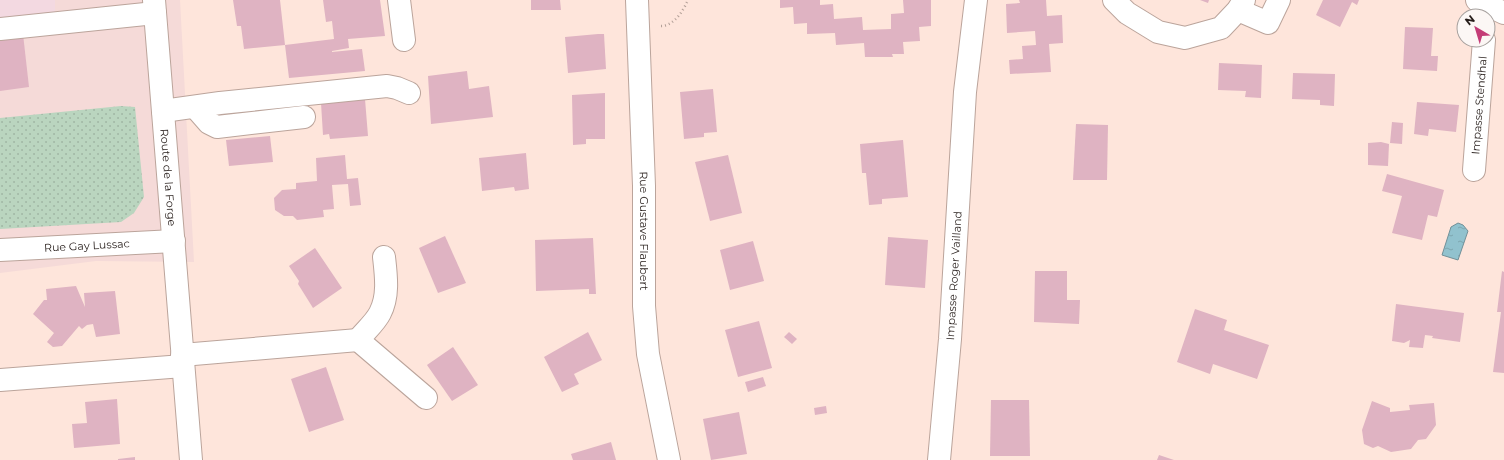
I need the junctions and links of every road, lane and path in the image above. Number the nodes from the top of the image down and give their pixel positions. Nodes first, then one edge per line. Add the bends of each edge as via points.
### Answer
1 (399, 0) edge
2 (637, 0) edge
3 (688, 0) edge
4 (976, 0) edge
5 (1114, 0) edge
6 (1279, 0) edge
7 (1241, 5) edge
8 (154, 6) edge
9 (637, 26) junction
10 (0, 29) edge
11 (404, 40) dead end
12 (1483, 48) edge
13 (409, 93) dead end
14 (195, 107) junction
15 (163, 111) junction
16 (304, 117) dead end
17 (1474, 170) dead end
18 (174, 241) junction
19 (0, 250) edge
20 (384, 257) dead end
21 (358, 340) junction
22 (183, 360) junction
23 (0, 380) edge
24 (426, 398) dead end
25 (192, 460) edge
26 (669, 460) edge
27 (939, 460) edge

1 - 11 street
2 - 9 street, Rue Gustave Flaubert
3 - 9 path via 674,21 667,26
4 - 27 street, Impasse Roger Vailland via 965,92 950,339
5 - 7 street via 1127,13 1158,32 1185,38 1221,28
6 - 7 street via 1268,24
8 - 10 street
8 - 15 street, Route de la Forge
9 - 26 street, Rue Gustave Flaubert via 648,354
12 - 17 street, Impasse Stendhal
13 - 14 street via 387,86
14 - 15 street
14 - 16 street via 209,123 217,127
15 - 18 street, Route de la Forge
18 - 19 street, Rue Gay Lussac
18 - 22 street, Route de la Forge
20 - 21 street via 385,300 380,313
21 - 22 street
21 - 24 street
22 - 23 street
22 - 25 street, Route de la Forge

